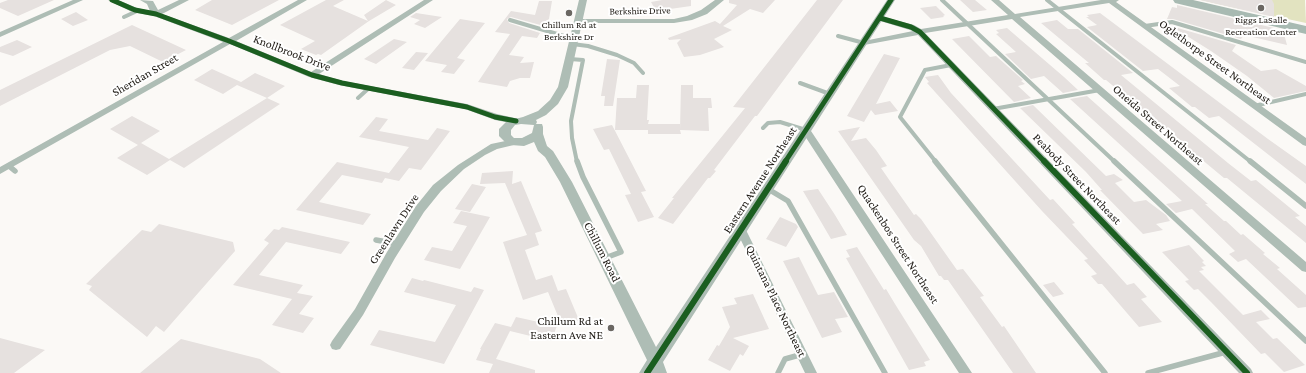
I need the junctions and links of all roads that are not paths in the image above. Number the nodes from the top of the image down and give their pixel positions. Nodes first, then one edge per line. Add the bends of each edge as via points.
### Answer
1 (79, 0) edge
2 (112, 0) edge
3 (144, 0) edge
4 (185, 0) edge
5 (302, 0) edge
6 (429, 0) edge
7 (583, 0) edge
8 (720, 0) edge
9 (892, 0) edge
10 (942, 0) edge
11 (995, 0) edge
12 (1047, 0) edge
13 (1111, 0) edge
14 (1179, 0) edge
15 (1058, 9) junction
16 (137, 10) junction
17 (156, 14) junction
18 (1014, 16) junction
19 (124, 17) dead end
20 (880, 18) junction
21 (510, 20) dead end
22 (578, 21) junction
23 (968, 23) junction
24 (1145, 26) junction
25 (1306, 30) edge
26 (920, 32) junction
27 (1, 34) edge
28 (838, 36) dead end
29 (229, 41) junction
30 (573, 41) junction
31 (864, 43) junction
32 (570, 59) junction
33 (1306, 62) edge
34 (951, 65) junction
35 (643, 72) dead end
36 (312, 75) junction
37 (800, 83) dead end
38 (369, 88) junction
39 (1100, 90) junction
40 (830, 94) junction
41 (1306, 94) edge
42 (358, 98) dead end
43 (1049, 100) junction
44 (1254, 106) junction
45 (993, 109) junction
46 (542, 113) junction
47 (495, 117) junction
48 (520, 120) junction
49 (763, 128) dead end
50 (537, 130) junction
51 (806, 130) junction
52 (505, 132) junction
53 (519, 142) junction
54 (1306, 143) edge
55 (494, 146) junction
56 (542, 148) junction
57 (0, 171) edge
58 (768, 189) junction
59 (1306, 206) edge
60 (741, 230) junction
61 (376, 240) dead end
62 (398, 244) junction
63 (605, 258) junction
64 (1306, 268) edge
65 (1306, 341) edge
66 (336, 344) dead end
67 (1226, 352) junction
68 (803, 354) junction
69 (654, 369) edge
70 (778, 373) edge
71 (811, 373) edge
72 (885, 373) edge
73 (966, 373) edge
74 (1105, 373) edge
75 (1148, 373) edge
76 (1247, 373) edge

1 - 27 street
2 - 16 street, Knollbrook Drive
3 - 17 street, Knollbrook Drive via 150,3
4 - 17 street
5 - 29 street, Sheridan Street
6 - 36 street
7 - 22 street
8 - 22 street, Berkshire Drive via 704,12 674,21
9 - 20 street, Eastern Avenue Northeast
10 - 23 lane
11 - 18 street, Oneida Street Northeast
12 - 15 lane
13 - 15 street
13 - 24 street, Oglethorpe Street Northeast
14 - 25 main road
15 - 18 street
15 - 59 lane
16 - 17 street, Knollbrook Drive
16 - 19 lane
17 - 29 street, Knollbrook Drive
18 - 23 street
18 - 39 street, Oneida Street Northeast
20 - 26 street, Peabody Street Northeast
20 - 31 street, Eastern Avenue Northeast
21 - 30 lane
22 - 30 street
23 - 26 street
23 - 43 lane
24 - 33 lane via 1172,22
24 - 44 street, Oglethorpe Street Northeast
26 - 31 street
26 - 34 street, Peabody Street Northeast
28 - 31 lane
29 - 36 street, Knollbrook Drive
29 - 57 street, Sheridan Street via 12,168
30 - 32 street
30 - 35 lane via 618,55 634,63
31 - 40 street, Eastern Avenue Northeast
32 - 46 street via 563,87 554,102
32 - 63 lane via 583,60 571,121 576,159 621,252
34 - 45 street, Peabody Street Northeast
34 - 74 lane via 925,70 900,117
36 - 38 street, Knollbrook Drive
37 - 40 lane
38 - 42 lane
38 - 47 street, Knollbrook Drive via 467,107
39 - 43 lane
39 - 64 street, Oneida Street Northeast
40 - 51 street, Eastern Avenue Northeast
41 - 44 lane
43 - 45 lane
43 - 65 lane
44 - 54 street, Oglethorpe Street Northeast
45 - 67 street, Peabody Street Northeast
46 - 48 street
46 - 50 street
47 - 48 street, Knollbrook Drive
47 - 52 street
48 - 50 street via 533,122
48 - 52 street via 507,125
49 - 51 lane via 768,123 780,122
50 - 53 street via 534,137
50 - 56 street, Chillum Road
51 - 58 street, Eastern Avenue Northeast
51 - 73 street, Quackenbos Street Northeast
52 - 53 street
52 - 55 street, Greenlawn Drive
53 - 55 street, Greenlawn Drive
53 - 56 street
55 - 62 street, Greenlawn Drive via 461,167 437,188
56 - 63 street, Chillum Road via 549,154 566,182
58 - 60 street, Eastern Avenue Northeast
58 - 72 lane via 788,201
60 - 68 street, Quintana Place Northeast
60 - 69 street, Eastern Avenue Northeast
61 - 62 lane
62 - 66 street, Greenlawn Drive via 359,312
63 - 69 street, Chillum Road
67 - 75 lane
67 - 76 street, Peabody Street Northeast
68 - 70 lane via 785,359
68 - 71 street, Quintana Place Northeast

